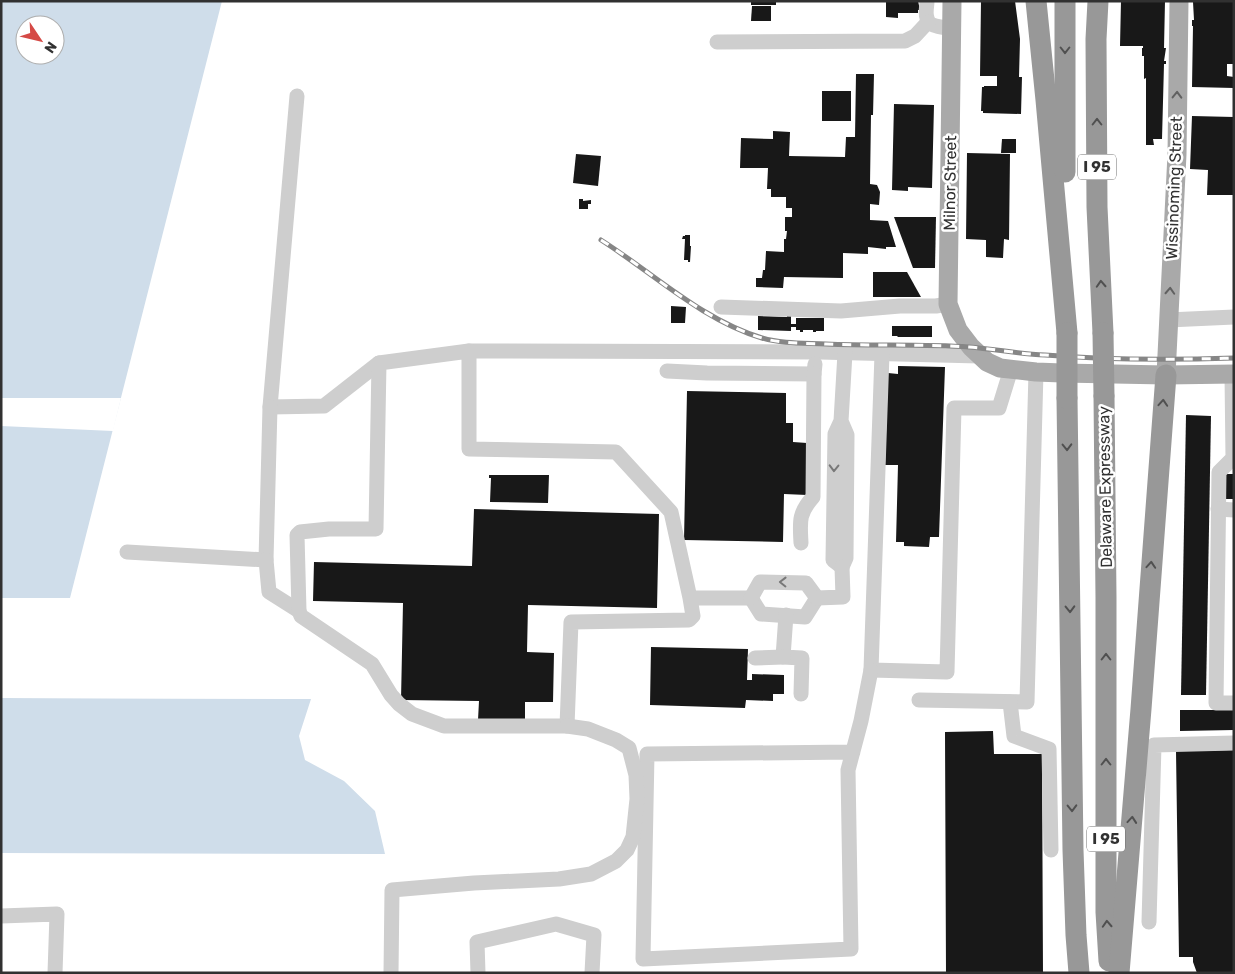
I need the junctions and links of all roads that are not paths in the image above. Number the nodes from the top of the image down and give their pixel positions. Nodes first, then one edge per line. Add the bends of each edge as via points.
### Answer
1 (927, 1) edge
2 (952, 1) edge
3 (1036, 1) edge
4 (1065, 1) edge
5 (1098, 1) edge
6 (1178, 1) edge
7 (928, 22) junction
8 (952, 28) junction
9 (717, 42) dead end
10 (297, 96) dead end
11 (948, 304) junction
12 (721, 307) dead end
13 (1234, 317) edge
14 (1168, 320) junction
15 (1067, 333) junction
16 (469, 351) junction
17 (816, 352) junction
18 (845, 353) junction
19 (877, 354) junction
20 (979, 356) junction
21 (378, 363) junction
22 (1011, 369) junction
23 (667, 371) dead end
24 (1036, 372) junction
25 (814, 374) junction
26 (1233, 374) edge
27 (1166, 375) junction
28 (270, 407) junction
29 (1226, 510) edge
30 (801, 543) dead end
31 (127, 552) dead end
32 (266, 560) junction
33 (690, 598) junction
34 (751, 598) junction
35 (817, 598) junction
36 (299, 611) junction
37 (786, 615) junction
38 (783, 657) junction
39 (755, 658) dead end
40 (871, 670) junction
41 (801, 694) dead end
42 (919, 700) dead end
43 (1010, 702) junction
44 (1234, 703) edge
45 (567, 726) junction
46 (1234, 743) edge
47 (853, 752) junction
48 (1051, 850) dead end
49 (1, 916) edge
50 (1150, 922) dead end
51 (55, 973) edge
52 (391, 973) edge
53 (478, 973) edge
54 (592, 973) edge
55 (1079, 973) edge
56 (1110, 973) edge
57 (1119, 973) edge

1 - 7 lane
2 - 8 main road, Milnor Street
3 - 15 highway
4 -> 15 highway, I 95
56 -> 5 highway, Delaware Expressway / I 95, bridge via 1106,912 1103,333 1097,207
14 -> 6 main road, Wissinoming Street via 1176,154
7 - 8 lane
7 - 9 lane via 915,36 905,40
8 - 11 main road, Milnor Street
10 - 28 lane
11 - 12 lane via 842,312
11 - 20 main road, Milnor Street via 958,330
13 - 14 lane
14 - 27 main road, Wissinoming Street
15 -> 55 highway, I 95, bridge via 1072,850
16 - 17 lane
16 - 21 lane
16 - 33 lane via 469,449 616,452 671,512
17 - 18 lane
17 - 25 lane
18 - 19 lane
18 - 35 lane via 841,421 835,434 833,560 842,567 843,598
19 - 20 lane
19 - 40 lane
20 - 22 main road via 996,367
21 - 28 lane via 324,406
21 - 36 lane via 376,529 310,531 297,535
22 - 24 main road
22 - 40 lane via 999,408 954,408 948,672
23 - 25 lane
24 - 27 main road
24 - 43 lane via 1027,702
25 - 30 lane via 813,497 800,521
26 - 27 main road
26 - 29 lane via 1232,458 1219,472
57 -> 27 highway
28 - 32 lane
29 - 44 lane via 1216,703
31 - 32 lane
32 - 36 lane via 270,592
33 - 34 lane
33 - 45 lane via 693,616 689,620 571,622
35 -> 34 lane via 806,583 760,582
34 - 37 lane via 761,614
35 - 37 lane via 805,617
36 - 45 lane via 301,616 372,664 391,695 412,714 444,726
37 - 38 lane
38 - 39 lane
38 - 41 lane via 802,658
40 - 47 lane
42 - 43 lane
43 - 48 lane via 1014,736 1049,749
45 - 52 lane via 588,729 629,748 636,775 637,799 633,837 627,850 616,861 591,874 392,890
46 - 50 lane via 1154,745
47 - 47 lane via 848,770 851,950 642,959 647,754
49 - 51 lane via 57,914
53 - 54 lane via 477,942 556,924 594,935

